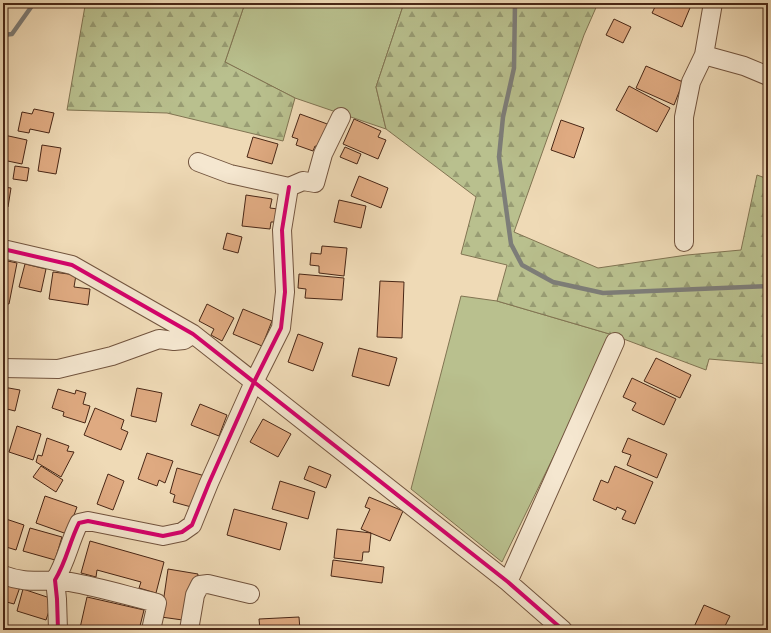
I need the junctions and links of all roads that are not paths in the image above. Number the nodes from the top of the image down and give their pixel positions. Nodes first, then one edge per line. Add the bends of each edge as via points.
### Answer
1 (713, 3) edge
2 (704, 55) junction
3 (768, 76) edge
4 (341, 117) dead end
5 (198, 162) dead end
6 (289, 187) junction
7 (684, 242) dead end
8 (3, 249) edge
9 (194, 334) junction
10 (615, 342) dead end
11 (3, 368) edge
12 (254, 382) junction
13 (3, 575) edge
14 (55, 580) junction
15 (508, 582) junction
16 (250, 594) dead end
17 (58, 630) edge
18 (151, 630) edge
19 (189, 630) edge
20 (563, 630) edge

1 - 2 street
2 - 3 street via 744,66
2 - 7 street via 691,82 684,117
4 - 6 street via 323,154 315,183 303,181
5 - 6 street via 230,174
6 - 12 street via 282,230 285,292 281,328
8 - 9 street via 72,265
9 - 11 street via 184,340 158,339 112,356 58,369
9 - 12 street
10 - 15 street
12 - 14 street via 192,525 182,532 164,536 88,521 79,523 64,565
12 - 15 street
13 - 14 street via 24,581
14 - 17 street
14 - 18 street via 157,603
15 - 20 street
16 - 19 street via 208,584 200,585 195,595

